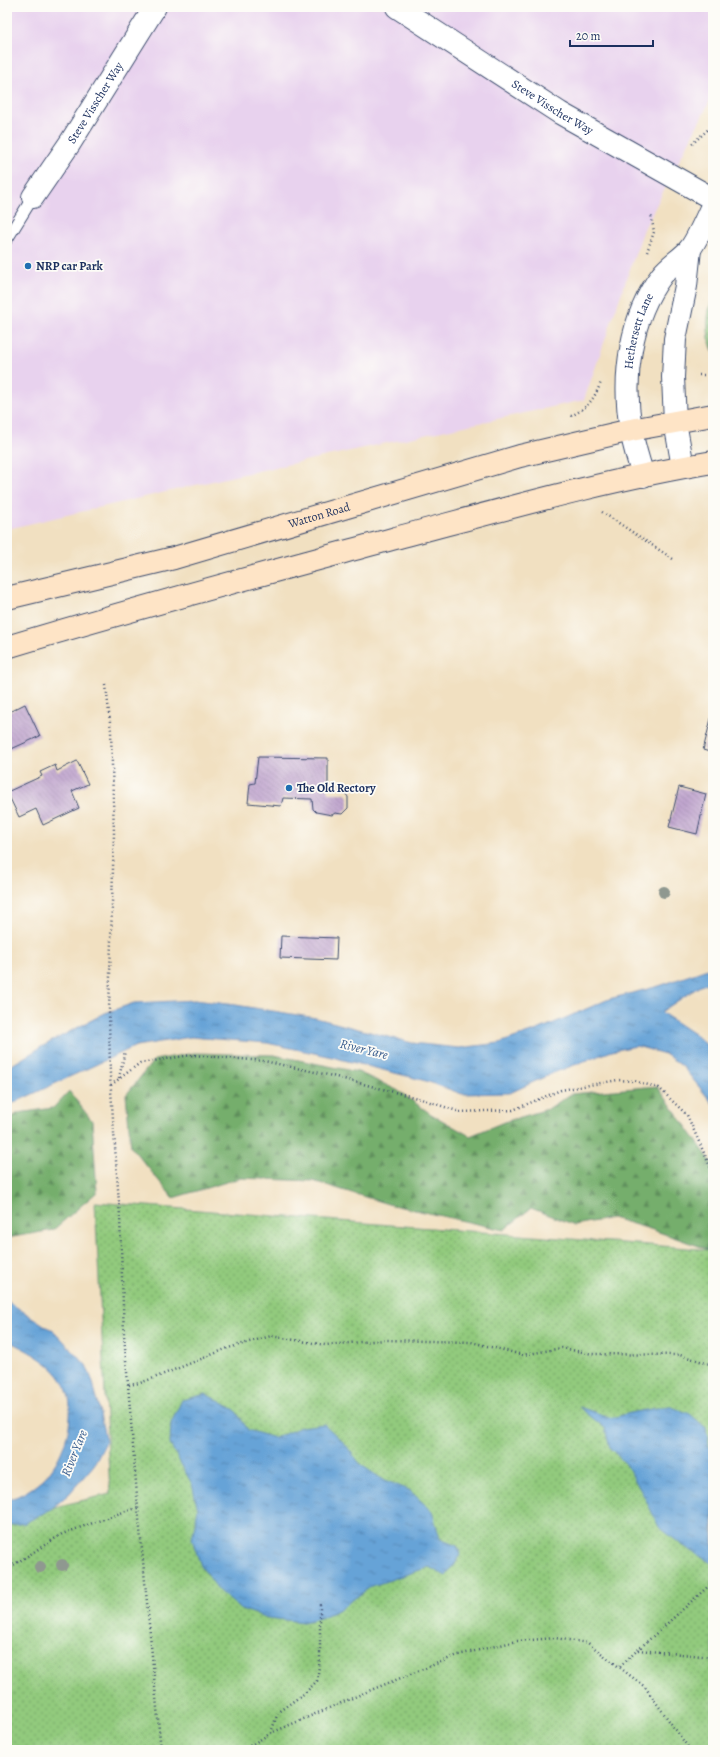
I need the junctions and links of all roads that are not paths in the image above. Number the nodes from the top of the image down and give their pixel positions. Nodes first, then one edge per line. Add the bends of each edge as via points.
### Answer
1 (155, 7) edge
2 (397, 7) edge
3 (33, 197) joint
4 (713, 199) edge
5 (713, 204) edge
6 (8, 234) edge
7 (690, 249) junction
8 (713, 415) edge
9 (675, 422) junction
10 (631, 430) junction
11 (713, 462) edge
12 (683, 467) junction
13 (642, 476) junction
14 (7, 598) edge
15 (66, 629) junction
16 (7, 641) edge
17 (7, 646) edge

1 - 3 street, Steve Visscher Way via 74,137
2 - 4 street, Steve Visscher Way via 560,113
3 - 6 lane
5 - 7 street, Hethersett Lane
7 - 9 street, Hethersett Lane via 686,286 675,339
7 - 10 street, Hethersett Lane via 663,274 646,302 635,333 628,376
8 - 9 main road, Watton Road
9 - 10 main road, Watton Road
9 - 12 street
10 - 13 street
10 - 14 main road, Watton Road via 520,456 174,558
11 - 12 main road
12 - 13 main road
13 - 15 main road via 533,501
15 - 16 main road
15 - 17 main road

